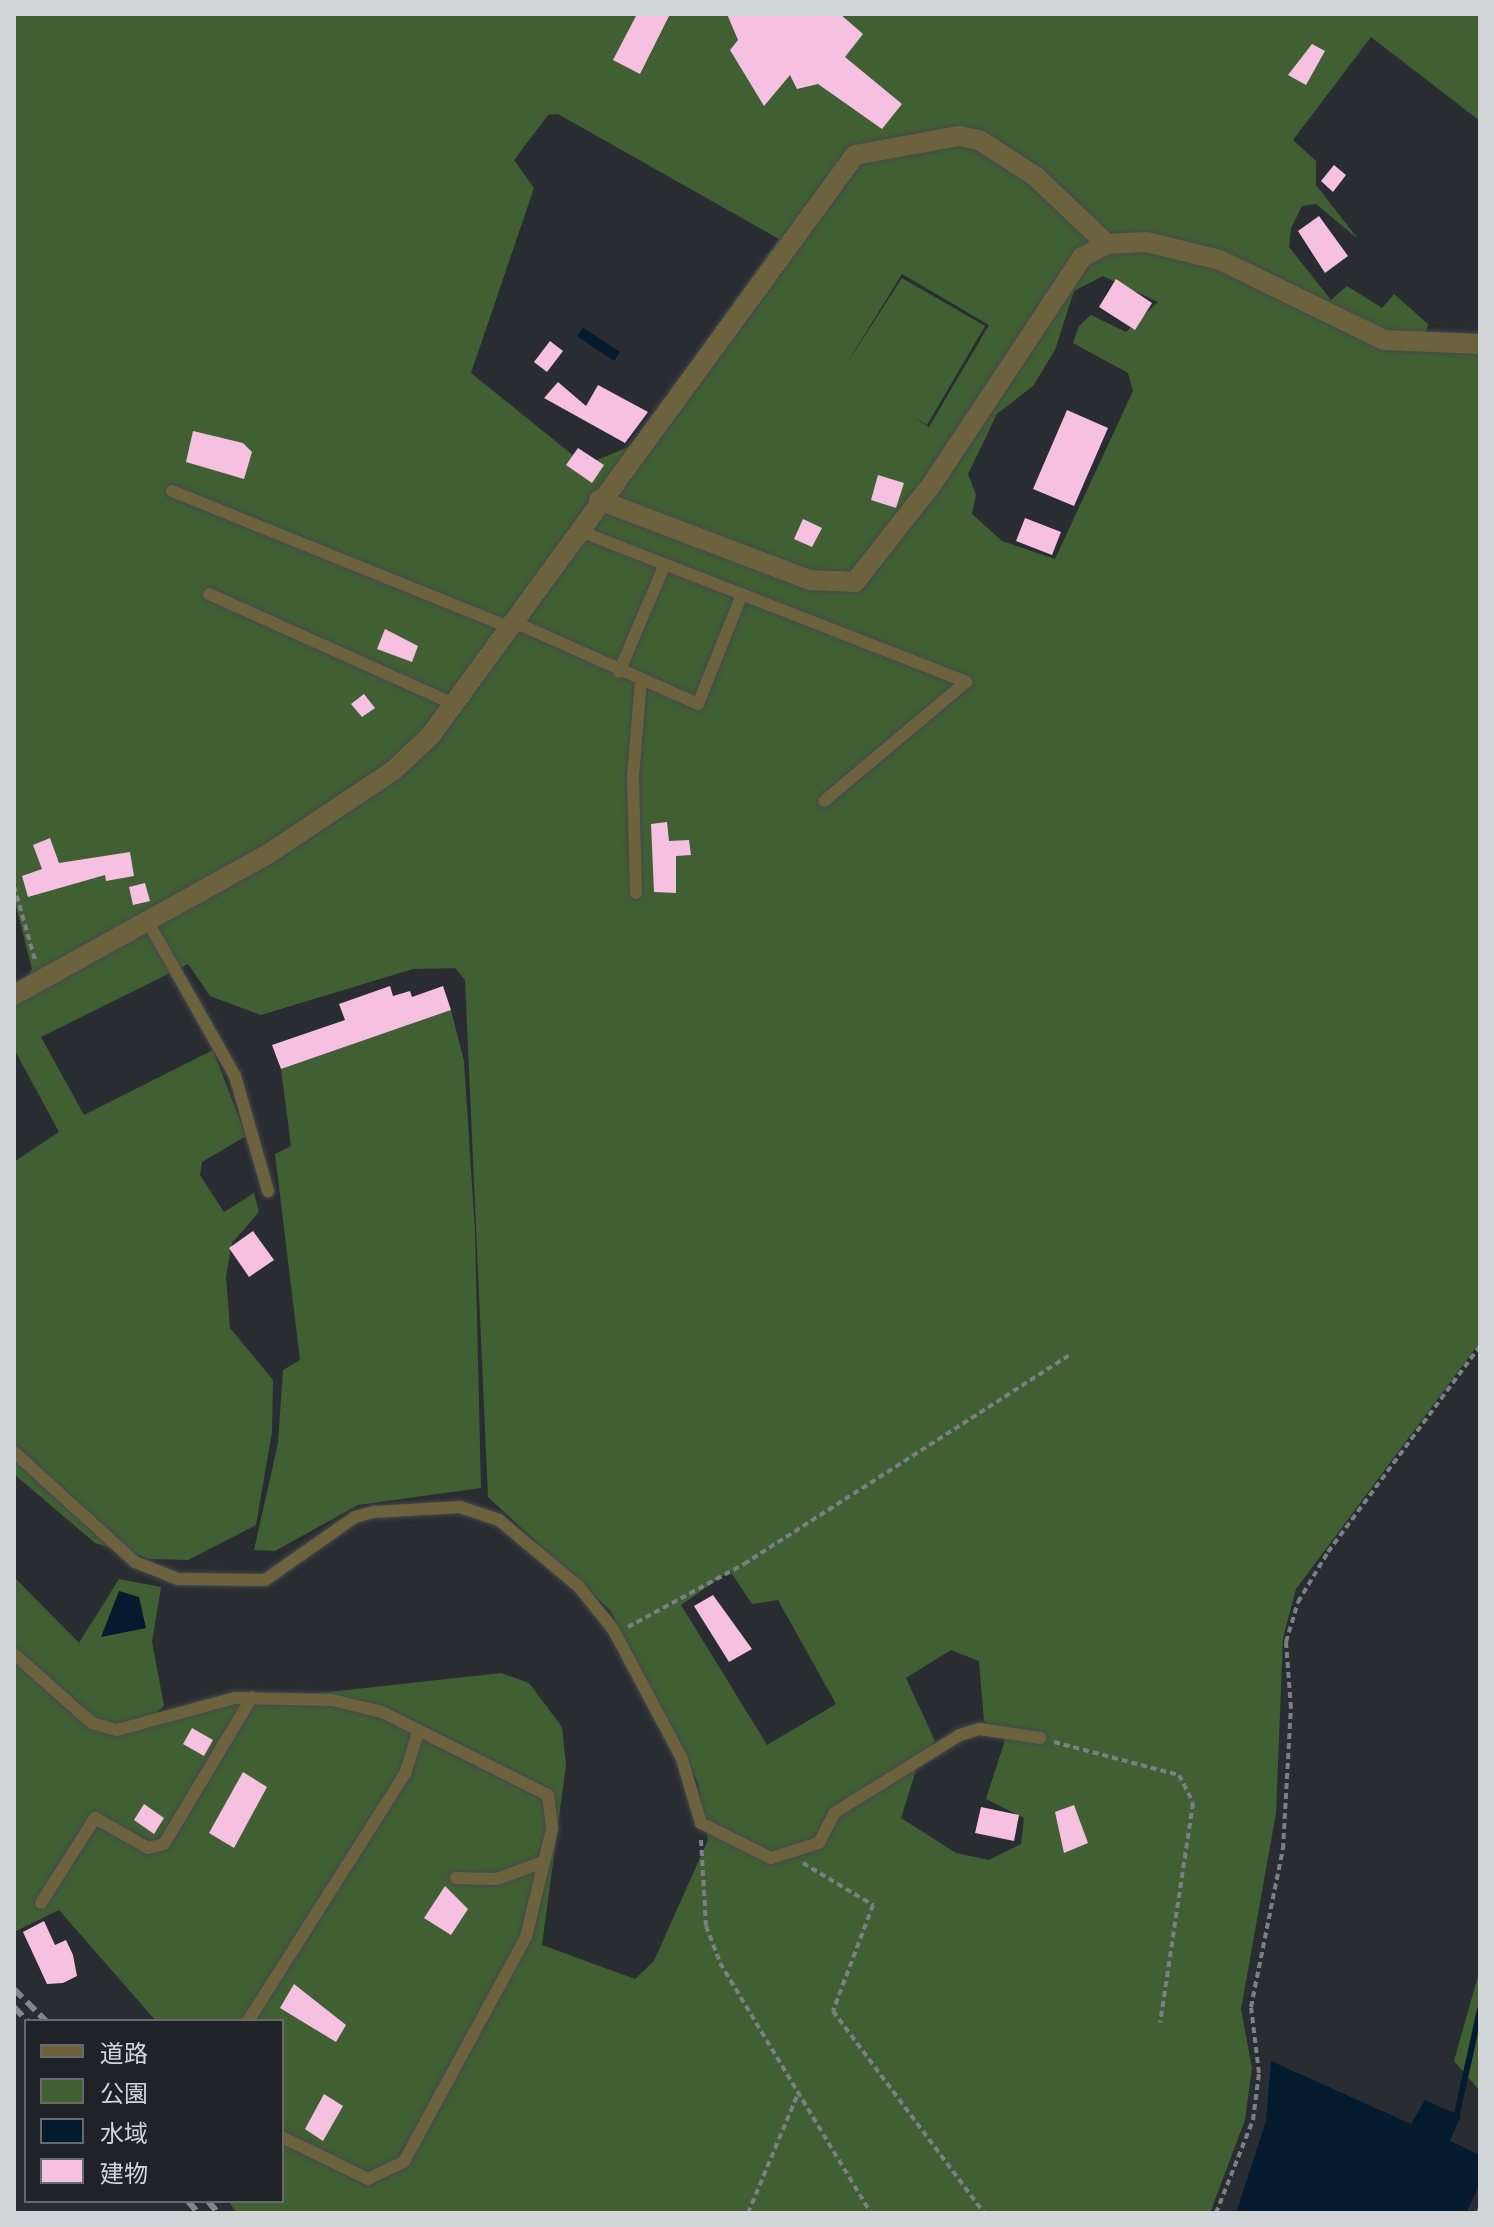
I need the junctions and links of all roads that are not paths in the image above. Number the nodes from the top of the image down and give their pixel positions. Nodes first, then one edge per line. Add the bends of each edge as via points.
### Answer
1 (1107, 244) junction
2 (1480, 344) edge
3 (172, 491) dead end
4 (599, 500) junction
5 (577, 530) junction
6 (665, 564) junction
7 (209, 594) dead end
8 (742, 594) junction
9 (512, 625) junction
10 (619, 672) junction
11 (641, 681) junction
12 (454, 704) junction
13 (824, 801) dead end
14 (636, 893) dead end
15 (149, 924) junction
16 (14, 995) edge
17 (268, 1191) dead end
18 (14, 1452) edge
19 (14, 1654) edge
20 (252, 1697) junction
21 (418, 1733) junction
22 (1040, 1738) road end
23 (543, 1862) junction
24 (456, 1878) dead end
25 (41, 1903) dead end
26 (249, 2019) edge
27 (284, 2138) edge

1 - 2 street via 1147,242 1220,260 1384,340
1 - 4 street via 1082,257 932,484 855,582 810,580
1 - 4 street via 1035,176 979,140 866,148 845,166 691,386
3 - 9 lane
4 - 5 street
5 - 6 lane
5 - 9 street
6 - 8 lane
6 - 10 lane
7 - 12 lane
8 - 11 lane via 698,704
8 - 13 lane via 966,682
9 - 10 lane
9 - 12 street
10 - 11 lane
11 - 14 lane via 633,776
12 - 15 street via 394,770 345,806
15 - 16 street
15 - 17 lane via 235,1076
18 - 22 lane via 115,1546 156,1573 265,1580 355,1517 460,1507 530,1542 613,1629 682,1759 701,1823 761,1855 791,1856 819,1843 834,1813 960,1735 980,1729
19 - 20 lane via 92,1723 117,1730
20 - 21 lane via 332,1700 382,1712
20 - 25 lane via 164,1844 148,1848 95,1818
21 - 23 lane via 548,1795 552,1829
21 - 26 lane via 405,1774
23 - 24 lane via 497,1879
23 - 27 lane via 526,1937 404,2162 368,2179

